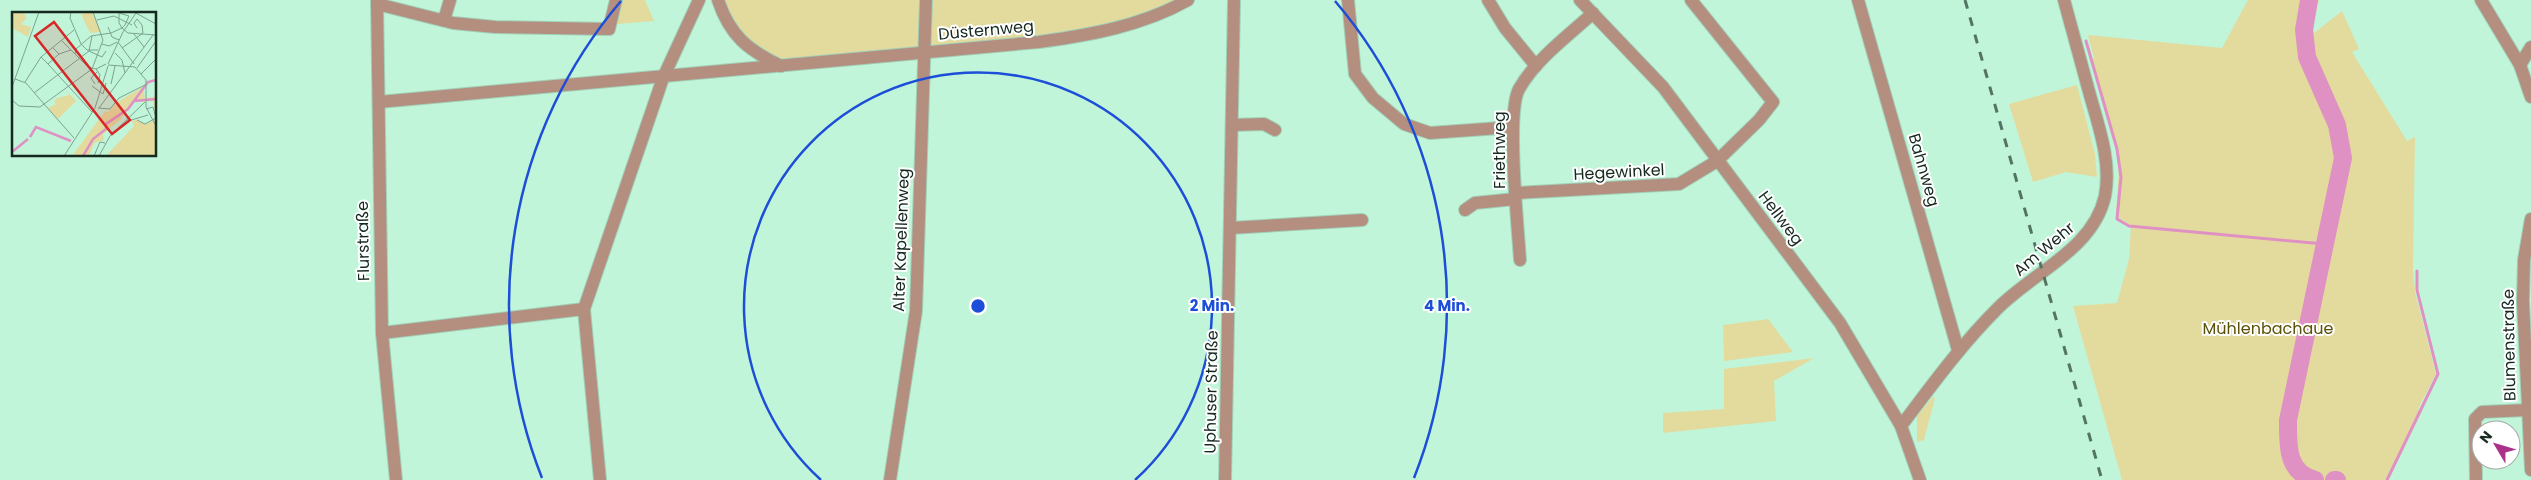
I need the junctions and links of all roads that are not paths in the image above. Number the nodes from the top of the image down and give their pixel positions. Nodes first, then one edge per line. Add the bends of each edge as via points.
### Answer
1 (450, 0) edge
2 (616, 0) edge
3 (699, 0) edge
4 (718, 0) edge
5 (926, 0) edge
6 (1188, 0) edge
7 (1234, 0) edge
8 (1348, 0) edge
9 (1488, 0) edge
10 (1580, 0) edge
11 (1691, 0) edge
12 (1858, 0) edge
13 (2064, 0) edge
14 (2481, 0) edge
15 (377, 2) edge
16 (1593, 13) junction
17 (444, 20) junction
18 (2531, 47) edge
19 (924, 52) junction
20 (2520, 65) junction
21 (781, 66) junction
22 (1536, 66) junction
23 (663, 78) junction
24 (2531, 97) edge
25 (379, 102) junction
26 (1232, 125) junction
27 (1513, 127) junction
28 (1275, 130) dead end
29 (1717, 160) junction
30 (1515, 196) junction
31 (1465, 210) dead end
32 (1362, 220) dead end
33 (2531, 220) edge
34 (1230, 228) junction
35 (2529, 241) edge
36 (1520, 260) dead end
37 (584, 308) junction
38 (382, 333) junction
39 (1958, 350) junction
40 (2527, 410) junction
41 (1901, 426) junction
42 (2530, 428) edge
43 (2531, 470) edge
44 (1917, 478) edge
45 (396, 480) edge
46 (600, 480) edge
47 (890, 480) edge
48 (1225, 480) edge
49 (2476, 480) edge

1 - 17 street
2 - 17 street via 609,29 495,28
3 - 23 street
4 - 21 street via 722,13 747,48
5 - 19 street, Alter Kapellenweg
6 - 19 street, Düsternweg via 1150,18 1083,36
7 - 26 street, Uphuser Straße
8 - 27 street via 1354,74 1373,98 1404,124 1430,133
9 - 22 street via 1505,28
10 - 16 street, Hellweg
11 - 29 street, Hegewinkel via 1773,102
12 - 39 street, Bahnweg
13 - 39 street, Am Wehr via 2102,141 2106,168 2105,196 2091,229 2080,242 1999,307
14 - 20 street
15 - 17 street
15 - 25 street, Flurstraße
16 - 22 street, Friethweg
16 - 29 street, Hellweg via 1662,87
18 - 20 street
19 - 21 street, Düsternweg
19 - 47 street, Alter Kapellenweg via 916,311
20 - 24 street
21 - 23 street, Düsternweg
22 - 27 street, Friethweg via 1518,90
23 - 25 street, Düsternweg via 513,88
23 - 37 street
25 - 38 street, Flurstraße
26 - 28 street via 1264,124
26 - 34 street, Uphuser Straße
27 - 30 street, Friethweg
29 - 30 street, Hegewinkel via 1679,184
29 - 41 street, Hellweg via 1840,323
30 - 31 street, Friethweg via 1474,203
30 - 36 street, Friethweg
32 - 34 street
33 - 35 street, Blumenstraße
34 - 48 street, Uphuser Straße
35 - 40 street, Blumenstraße via 2524,301
37 - 38 street
37 - 46 street
38 - 45 street, Flurstraße
39 - 41 street, Am Wehr
40 - 42 street, Blumenstraße
40 - 49 street via 2482,412 2475,419
41 - 44 street, Hellweg
42 - 43 street, Blumenstraße

